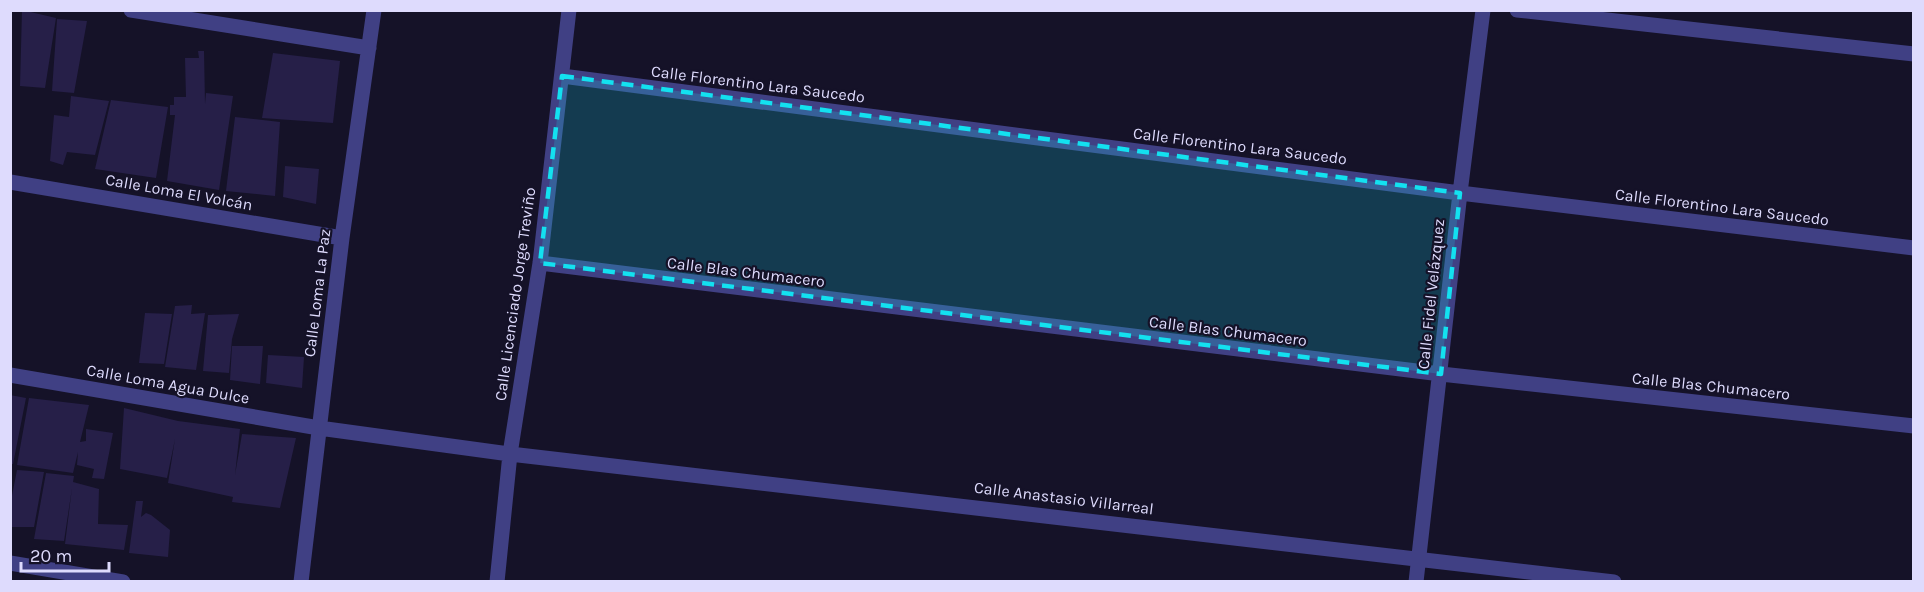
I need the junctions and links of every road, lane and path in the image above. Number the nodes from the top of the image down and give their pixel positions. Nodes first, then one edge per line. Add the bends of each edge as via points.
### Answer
1 (131, 10) edge
2 (374, 10) edge
3 (569, 10) edge
4 (1483, 10) edge
5 (1516, 10) edge
6 (369, 48) junction
7 (1914, 54) edge
8 (562, 76) junction
9 (10, 182) edge
10 (1460, 193) junction
11 (342, 238) junction
12 (1914, 248) edge
13 (540, 263) junction
14 (1441, 374) junction
15 (10, 375) edge
16 (1914, 426) edge
17 (319, 428) junction
18 (510, 454) junction
19 (1419, 557) junction
20 (10, 563) edge
21 (123, 582) edge
22 (300, 582) edge
23 (497, 582) edge
24 (1416, 582) edge
25 (1614, 582) edge

1 - 6 street
2 - 6 street, Calle Loma La Paz
3 - 8 street, Calle Licenciado Jorge Treviño
4 - 10 street, Calle Fidel Velázquez
5 - 7 street
6 - 11 street, Calle Loma La Paz
8 - 10 street, Calle Florentino Lara Saucedo
8 - 13 street, Calle Licenciado Jorge Treviño
9 - 11 street, Calle Loma El Volcán
10 - 12 street, Calle Florentino Lara Saucedo
10 - 14 street, Calle Fidel Velázquez
11 - 17 street, Calle Loma La Paz
13 - 14 street, Calle Blas Chumacero
13 - 18 street, Calle Licenciado Jorge Treviño
14 - 16 street, Calle Blas Chumacero
14 - 19 street, Calle Fidel Velázquez
15 - 17 street, Calle Loma Agua Dulce
17 - 18 street, Calle Loma Agua Dulce
17 - 22 street, Calle Loma La Paz
18 - 19 street, Calle Anastasio Villarreal
18 - 23 street, Calle Licenciado Jorge Treviño
19 - 24 street, Calle Fidel Velázquez
19 - 25 street, Calle Anastasio Villarreal
20 - 21 street

